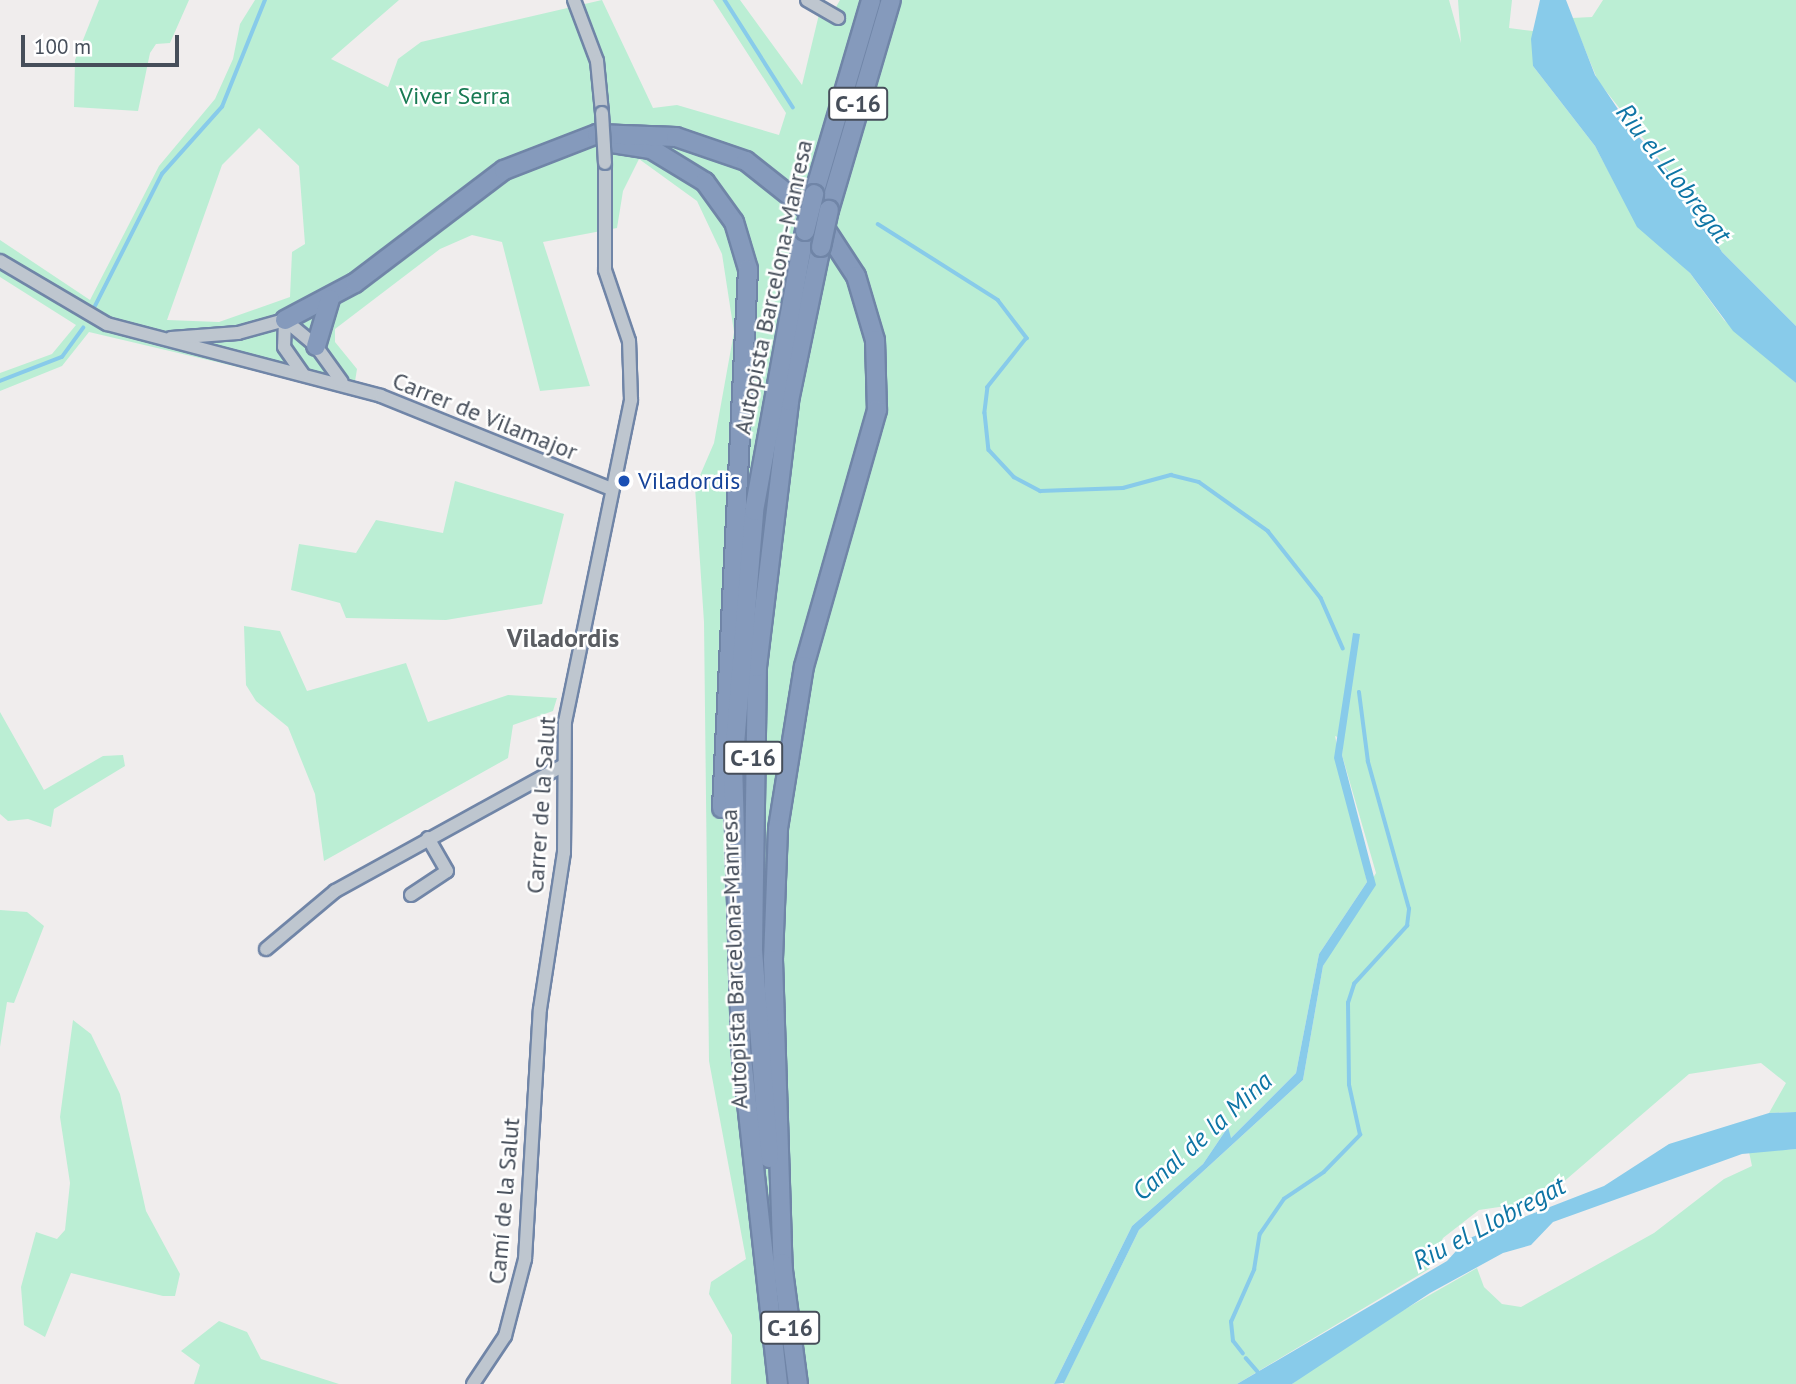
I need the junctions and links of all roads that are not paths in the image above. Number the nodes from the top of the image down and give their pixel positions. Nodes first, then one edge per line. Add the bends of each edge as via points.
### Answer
1 (574, 0) edge
2 (807, 0) edge
3 (871, 0) edge
4 (891, 0) edge
5 (838, 18) dead end
6 (574, 142) junction
7 (0, 261) edge
8 (330, 299) junction
9 (285, 320) junction
10 (156, 336) junction
11 (316, 346) junction
12 (304, 375) junction
13 (345, 384) junction
14 (608, 488) junction
15 (562, 766) junction
16 (428, 838) junction
17 (411, 895) dead end
18 (266, 949) dead end
19 (540, 1009) joint
20 (751, 1157) junction
21 (783, 1272) junction
22 (473, 1384) edge
23 (778, 1384) edge
24 (798, 1384) edge

1 - 14 street, Carrer de la Salut, bridge via 597,61 605,163 605,270 629,341 631,400
2 - 5 street
3 - 20 highway, Autopista Barcelona-Manresa / C-16, bridge via 805,231 761,458 739,666 734,950
4 - 21 highway, Autopista Barcelona-Manresa / C-16, bridge via 829,210 773,512 752,770 758,1048
6 - 8 highway via 532,156 475,189
6 - 20 highway via 632,144 682,164 726,209 745,253 750,300 721,785 728,985
6 - 21 highway via 597,134 676,136 768,174 818,218 838,245 863,293 875,340 873,436 804,666 781,789 773,960
7 - 10 street via 87,315
8 - 9 highway
8 - 11 highway
9 - 10 street via 212,337
9 - 11 street
9 - 12 street via 284,347
10 - 12 street, Carrer de Vilamajor
11 - 13 street
12 - 13 street, Carrer de Vilamajor
13 - 14 street, Carrer de Vilamajor
14 - 15 street, Carrer de la Salut
15 - 16 street
15 - 19 street, Carrer de la Salut via 564,853
16 - 17 street via 447,871
16 - 18 street via 302,913
19 - 22 street, Camí de la Salut via 525,1259 505,1336
20 - 23 highway, Autopista Barcelona-Manresa / C-16
21 - 24 highway, Autopista Barcelona-Manresa / C-16

